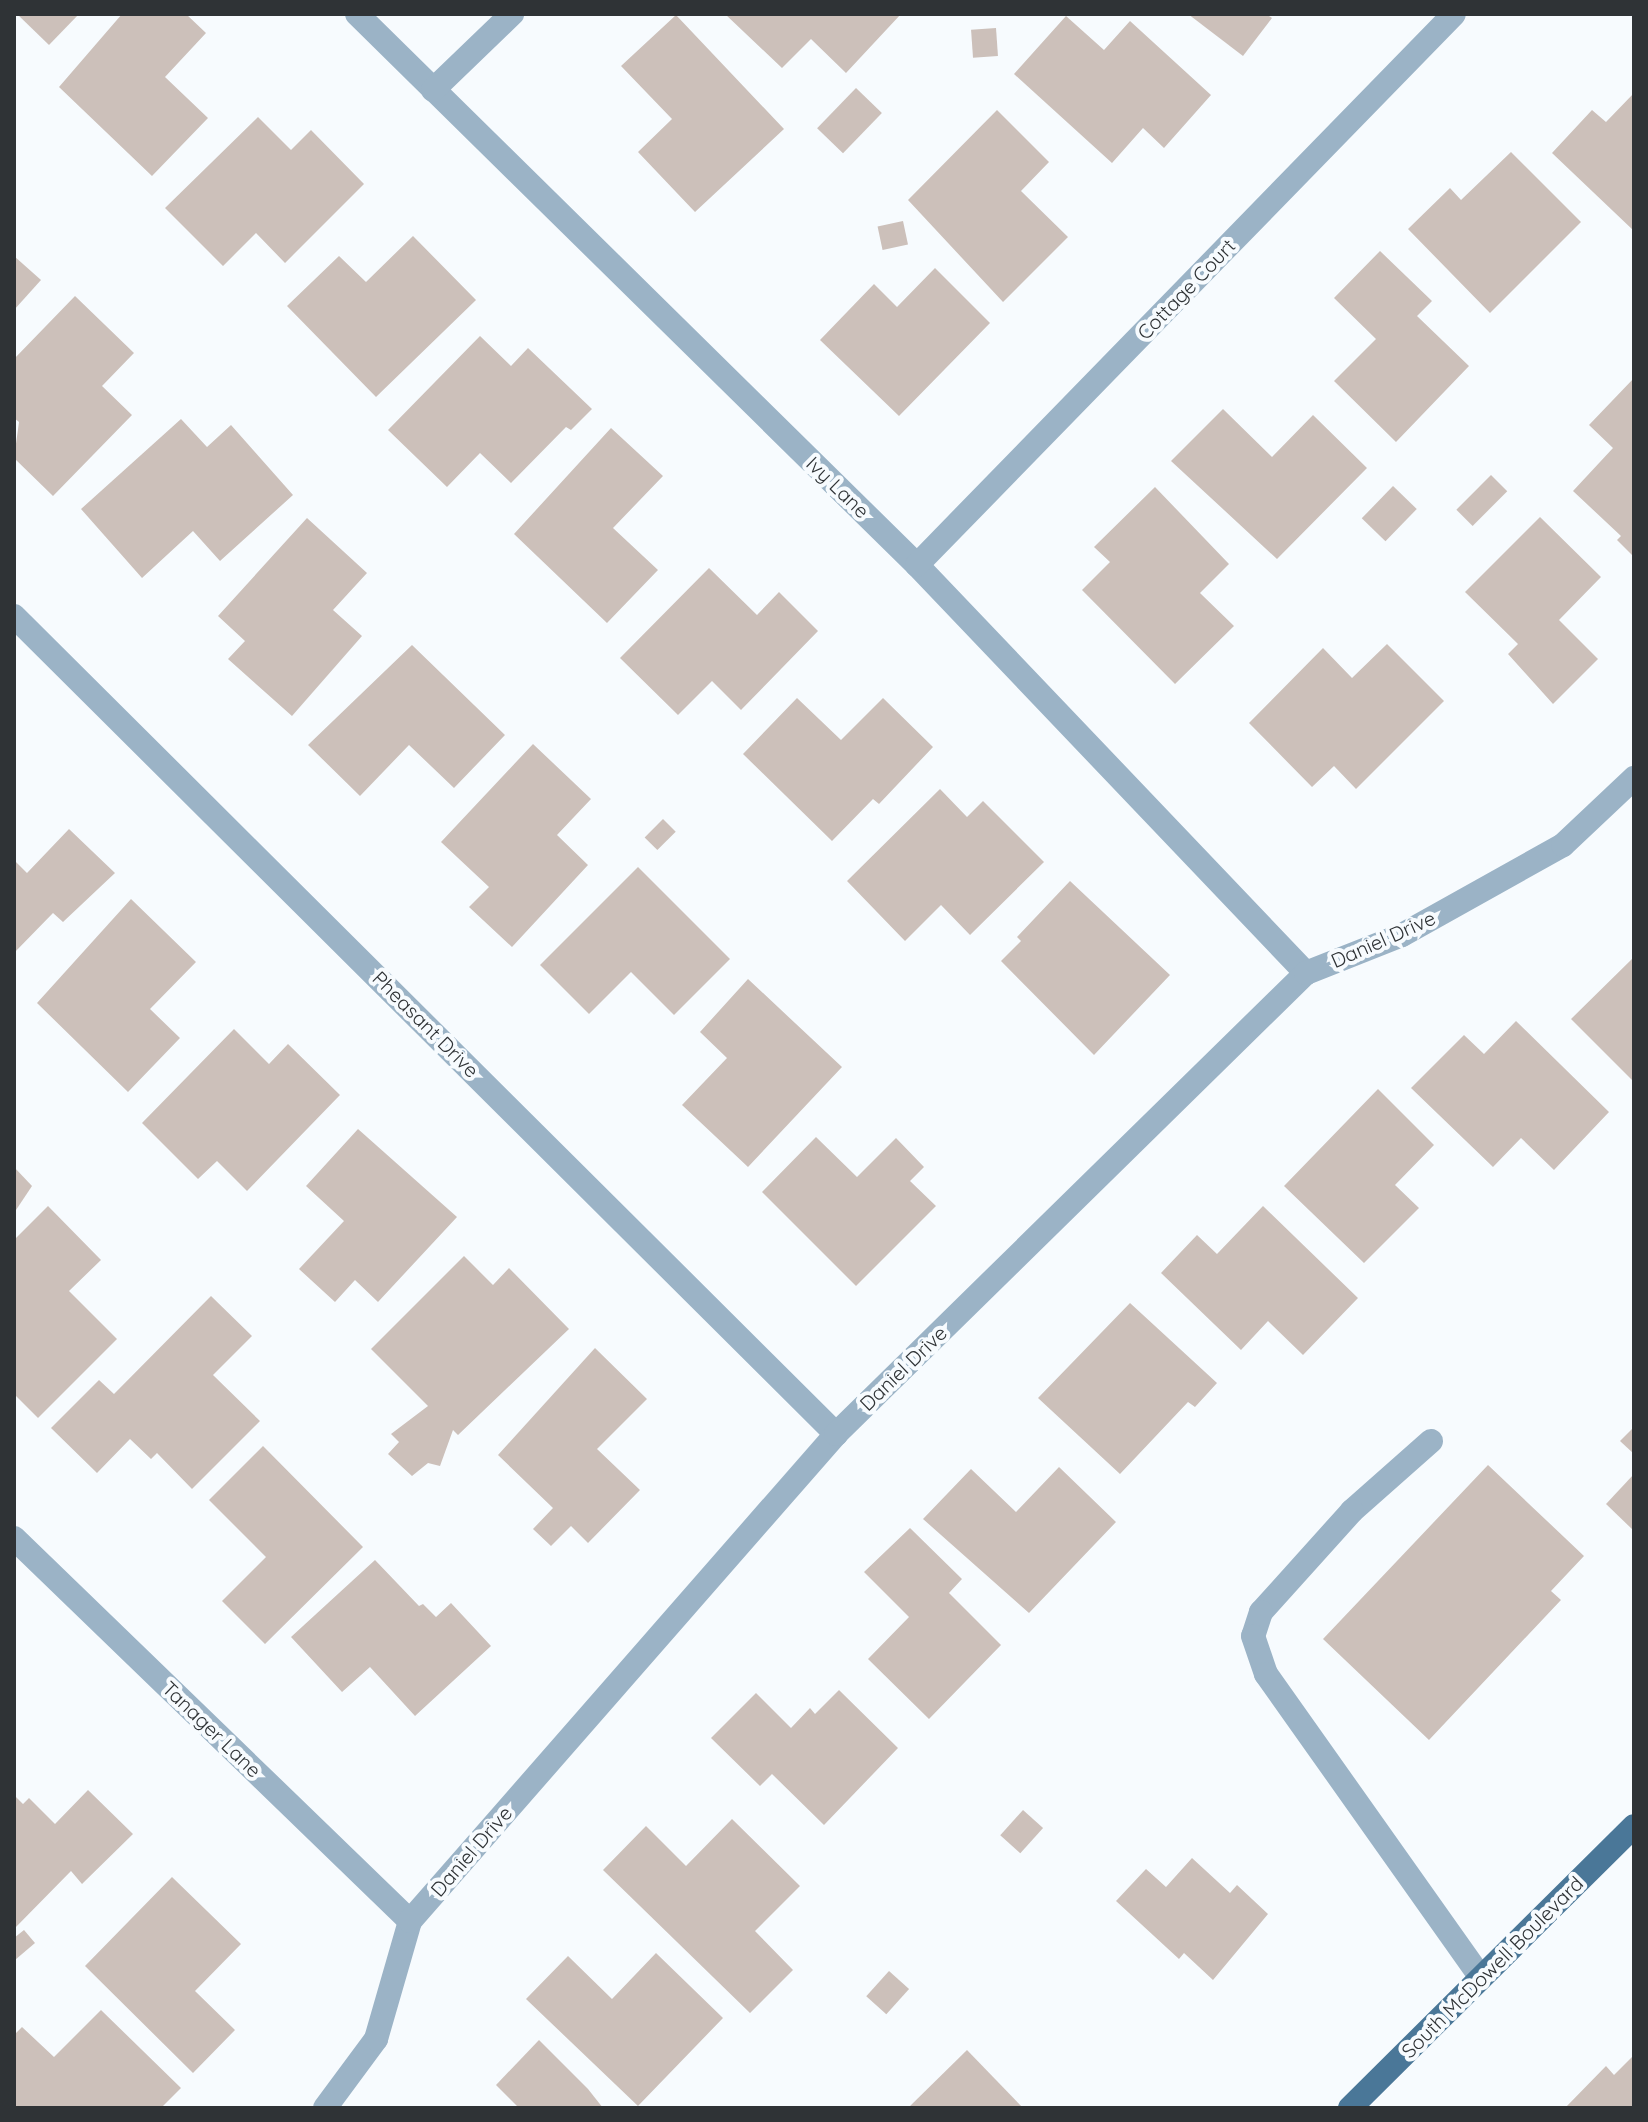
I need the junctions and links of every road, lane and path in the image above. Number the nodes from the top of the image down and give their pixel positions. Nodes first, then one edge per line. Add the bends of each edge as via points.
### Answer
1 (357, 14) edge
2 (512, 14) edge
3 (1454, 14) edge
4 (433, 90) junction
5 (917, 565) junction
6 (14, 616) edge
7 (1634, 778) edge
8 (1306, 973) junction
9 (836, 1434) junction
10 (1431, 1441) dead end
11 (14, 1538) edge
12 (1634, 1826) edge
13 (410, 1921) junction
14 (1481, 1978) junction
15 (325, 2108) edge
16 (1350, 2108) edge

1 - 4 street, Ivy Lane
2 - 4 street
3 - 5 street, Cottage Court
4 - 5 street, Ivy Lane
5 - 8 street, Ivy Lane
6 - 9 street, Pheasant Drive
7 - 8 street, Daniel Drive via 1563,845 1402,935
8 - 9 street, Daniel Drive
9 - 13 street, Daniel Drive
10 - 14 street via 1352,1511 1261,1612 1253,1636 1266,1674
11 - 13 street, Tanager Lane
12 - 14 main road, South McDowell Boulevard
13 - 15 street, Daniel Drive via 376,2039
14 - 16 main road, South McDowell Boulevard

